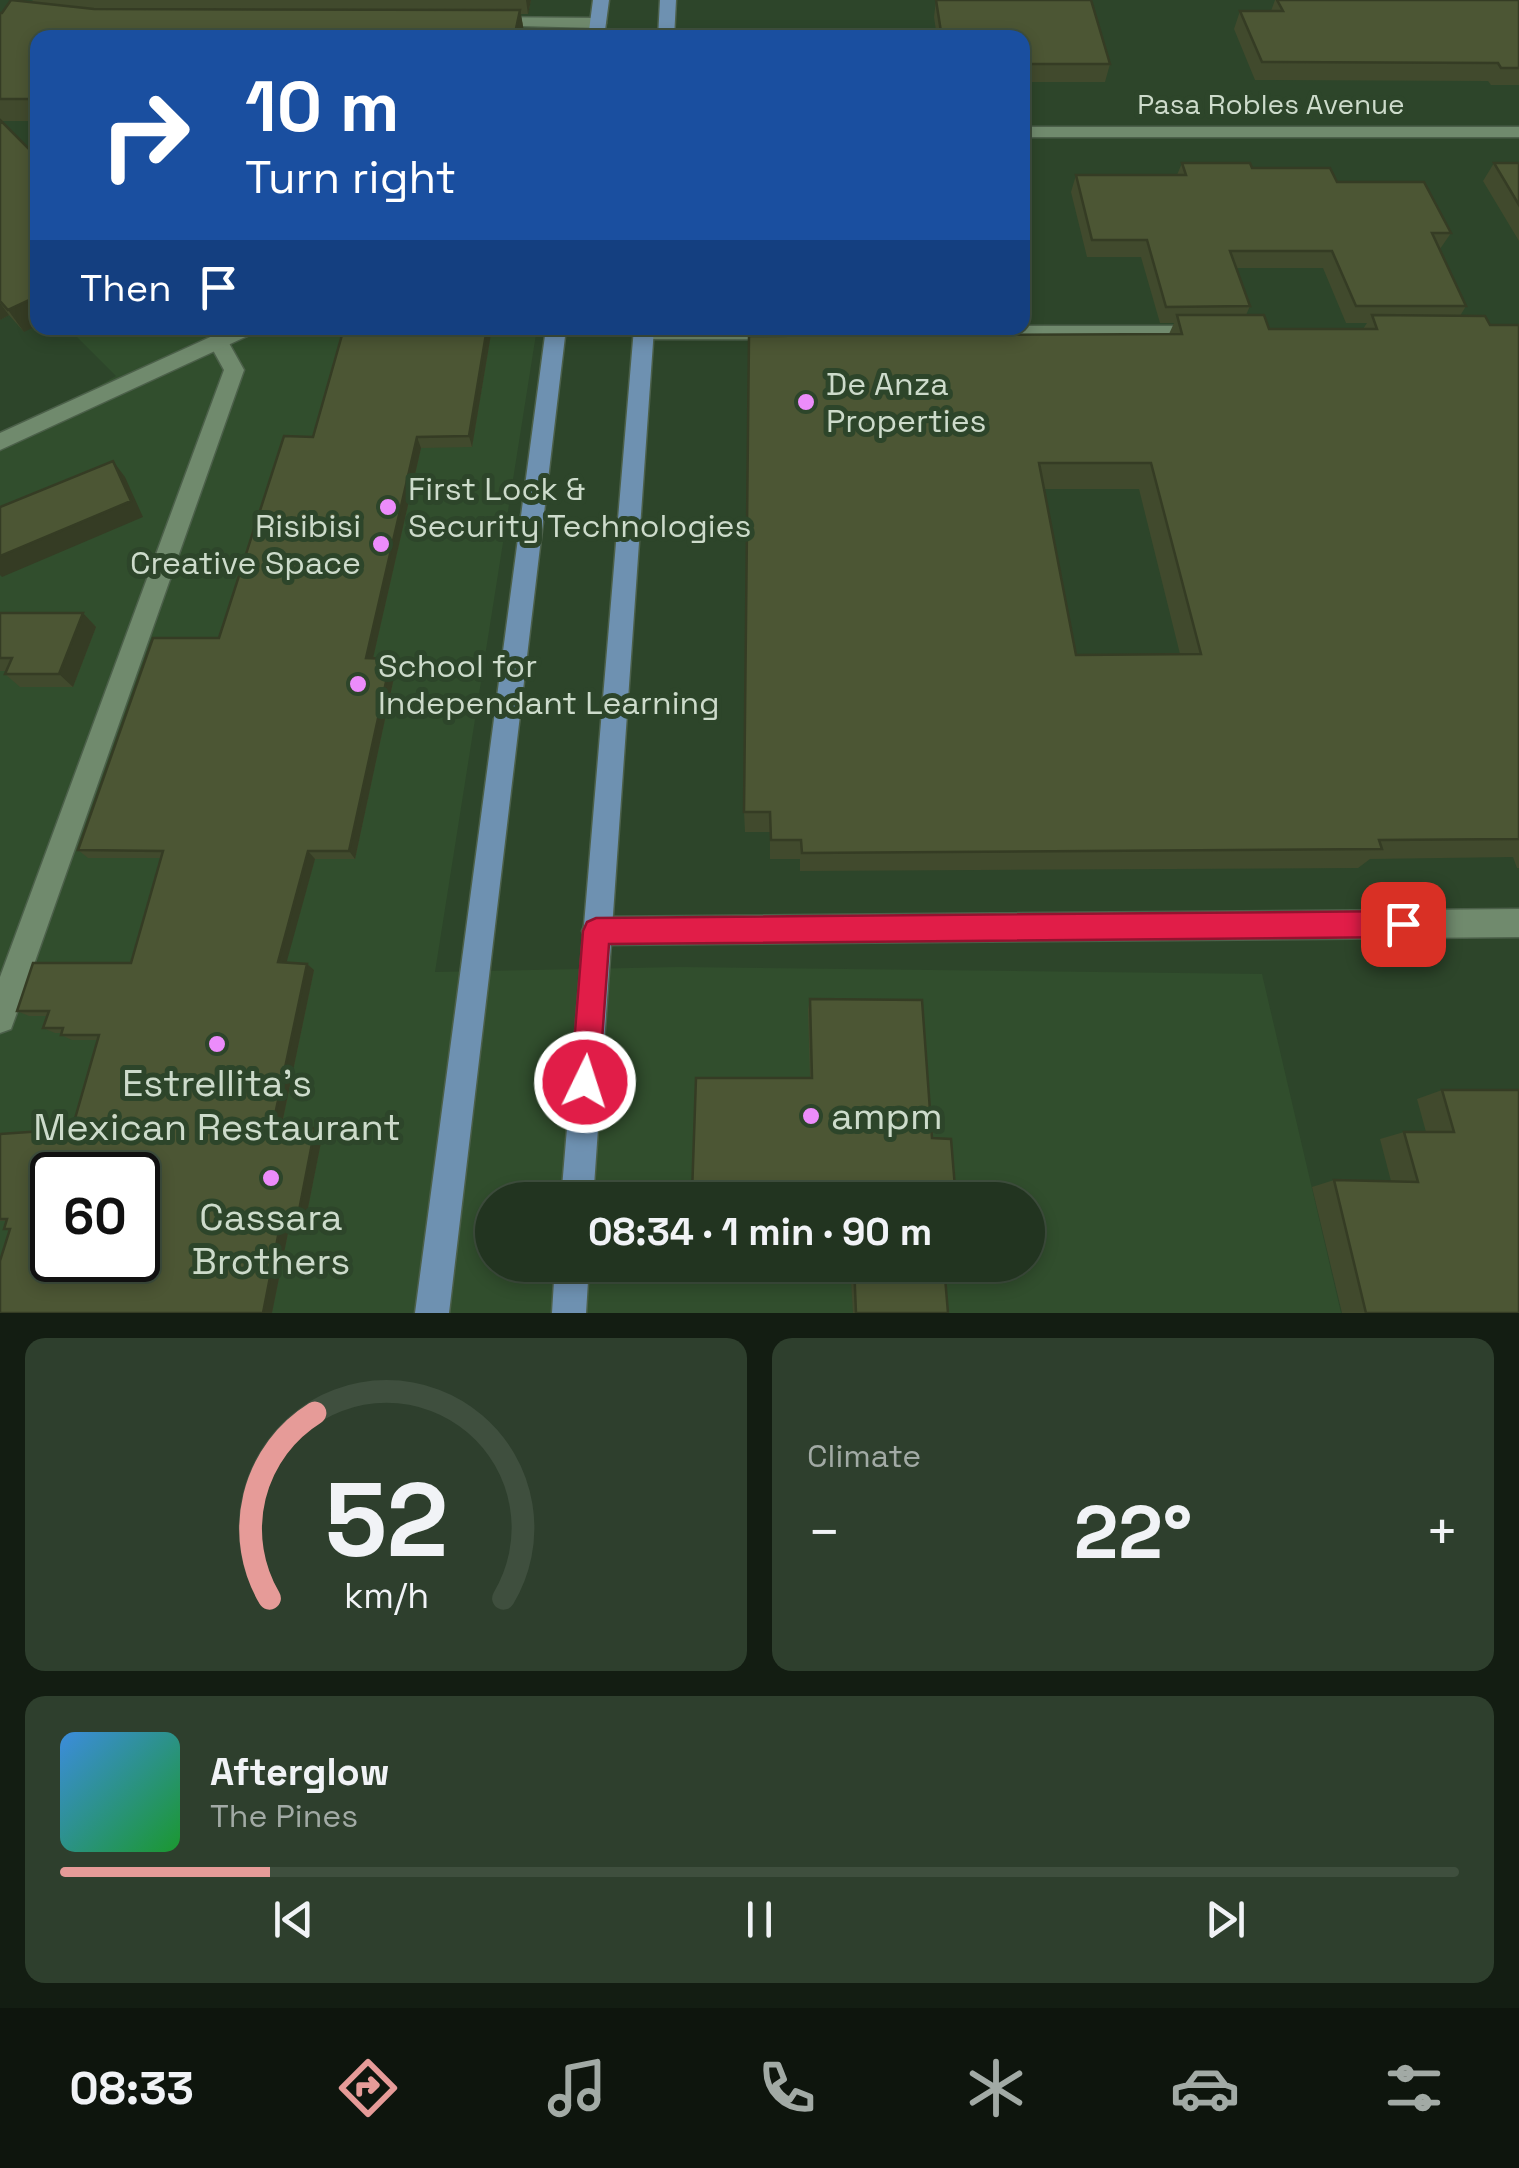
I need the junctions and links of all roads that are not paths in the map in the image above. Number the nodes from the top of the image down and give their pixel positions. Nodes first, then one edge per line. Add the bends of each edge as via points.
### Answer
1 (601, 0) edge
2 (668, 0) edge
3 (463, 22) edge
4 (597, 30) edge
5 (666, 30) edge
6 (1030, 132) edge
7 (1519, 132) edge
8 (1030, 332) edge
9 (1226, 333) edge
10 (231, 335) edge
11 (555, 335) edge
12 (644, 335) edge
13 (218, 341) junction
14 (0, 442) edge
15 (1519, 923) edge
16 (596, 931) junction
17 (0, 1018) edge
18 (577, 1182) edge
19 (571, 1282) edge
20 (432, 1313) edge
21 (568, 1313) edge

1 - 4 main road
2 - 5 main road
3 - 4 street
6 - 7 street, Pasa Robles Avenue
8 - 9 street
10 - 13 street
11 - 20 main road
12 - 16 main road
13 - 14 street
13 - 17 street via 234,370
15 - 16 street
16 - 18 main road
19 - 21 main road

